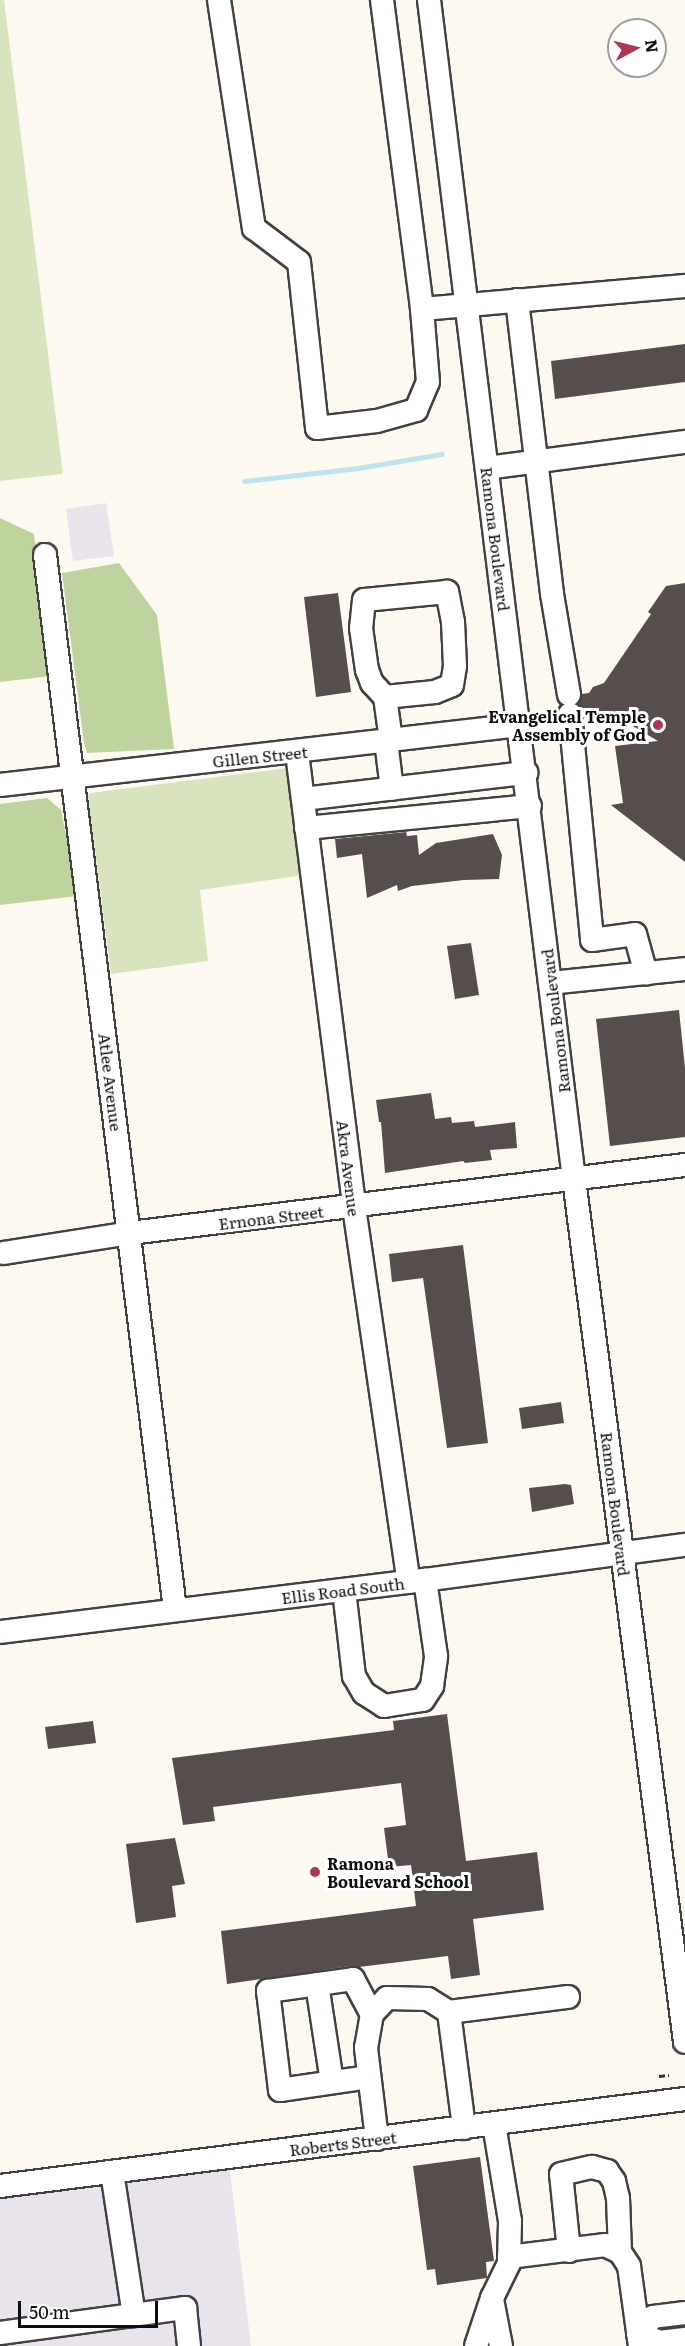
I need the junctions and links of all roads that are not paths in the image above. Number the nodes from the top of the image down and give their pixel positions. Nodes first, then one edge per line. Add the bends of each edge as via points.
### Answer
1 (219, 0) edge
2 (382, 0) edge
3 (429, 0) edge
4 (685, 286) edge
5 (518, 300) junction
6 (468, 304) junction
7 (422, 309) junction
8 (685, 442) edge
9 (536, 462) junction
10 (487, 468) junction
11 (45, 555) dead end
12 (385, 698) junction
13 (570, 714) junction
14 (519, 724) junction
15 (388, 741) junction
16 (297, 753) junction
17 (526, 773) junction
18 (71, 777) junction
19 (0, 785) edge
20 (392, 789) junction
21 (303, 799) junction
22 (530, 806) junction
23 (306, 828) junction
24 (685, 969) edge
25 (646, 974) junction
26 (550, 983) junction
27 (685, 1165) edge
28 (574, 1179) junction
29 (354, 1207) junction
30 (130, 1233) junction
31 (4, 1253) dead end
32 (685, 1545) edge
33 (622, 1554) junction
34 (417, 1581) junction
35 (344, 1590) junction
36 (175, 1609) junction
37 (0, 1632) edge
38 (317, 1984) junction
39 (568, 1997) dead end
40 (449, 2012) junction
41 (372, 2014) junction
42 (685, 2042) edge
43 (369, 2077) junction
44 (332, 2082) junction
45 (685, 2099) edge
46 (494, 2124) junction
47 (464, 2128) junction
48 (376, 2139) junction
49 (112, 2172) junction
50 (0, 2186) edge
51 (569, 2251) junction
52 (620, 2252) junction
53 (509, 2257) junction
54 (492, 2298) junction
55 (685, 2313) edge
56 (134, 2315) junction
57 (0, 2333) edge
58 (639, 2339) edge
59 (685, 2339) edge
60 (189, 2346) edge
61 (476, 2346) edge
62 (501, 2346) edge

1 - 7 street via 254,228 299,262 316,428 377,422 416,410 428,382
2 - 7 street
3 - 6 street, Ramona Boulevard
4 - 5 street
5 - 6 street
5 - 9 street
6 - 7 street
6 - 10 street, Ramona Boulevard
8 - 9 street
9 - 10 street
9 - 13 street
10 - 14 street, Ramona Boulevard
11 - 18 street, Atlee Avenue
12 - 12 street via 367,670 361,627 364,600 447,592 453,622 452,685 435,692
12 - 15 street
13 - 14 street, Gillen Street
13 - 25 street via 592,940 635,934
14 - 15 street, Gillen Street
14 - 17 street, Ramona Boulevard
15 - 16 street, Gillen Street
15 - 20 street
16 - 18 street, Gillen Street
16 - 21 street, Akra Avenue
17 - 20 street
17 - 22 street, Ramona Boulevard
18 - 19 street, Gillen Street
18 - 30 street, Atlee Avenue
20 - 21 street
21 - 23 street, Akra Avenue
22 - 23 street
22 - 26 street, Ramona Boulevard
23 - 29 street, Akra Avenue
24 - 25 street
25 - 26 street
26 - 28 street, Ramona Boulevard
27 - 28 street, Ernona Street
28 - 29 street, Ernona Street
28 - 33 street, Ramona Boulevard
29 - 30 street, Ernona Street
29 - 34 street, Akra Avenue
30 - 31 street, Ernona Street
30 - 36 street, Atlee Avenue
32 - 33 street, Ellis Road South
33 - 34 street, Ellis Road South
33 - 42 street, Ramona Boulevard
34 - 35 street, Ellis Road South
34 - 35 street, Akra Avenue via 436,1656 432,1686 423,1701 384,1706 364,1693 354,1676
35 - 36 street, Ellis Road South
36 - 37 street, Ellis Road South
38 - 41 street via 353,1979
38 - 44 street
38 - 44 street via 268,1991 280,2090
39 - 40 street
40 - 41 street via 428,1999 387,1998
40 - 47 street
41 - 43 street via 366,2048
43 - 44 street
43 - 48 street
45 - 46 street, Roberts Street
46 - 47 street, Roberts Street
46 - 53 street via 510,2222
47 - 48 street, Roberts Street
48 - 49 street, Roberts Street
49 - 50 street, Roberts Street
49 - 56 street
51 - 52 street via 605,2245
51 - 52 street via 561,2174 592,2167 607,2171 615,2181
51 - 53 street
52 - 58 street via 629,2266
53 - 54 street
54 - 61 street
54 - 62 street
55 - 58 street via 653,2317
56 - 57 street
56 - 60 street via 185,2308
58 - 59 street

